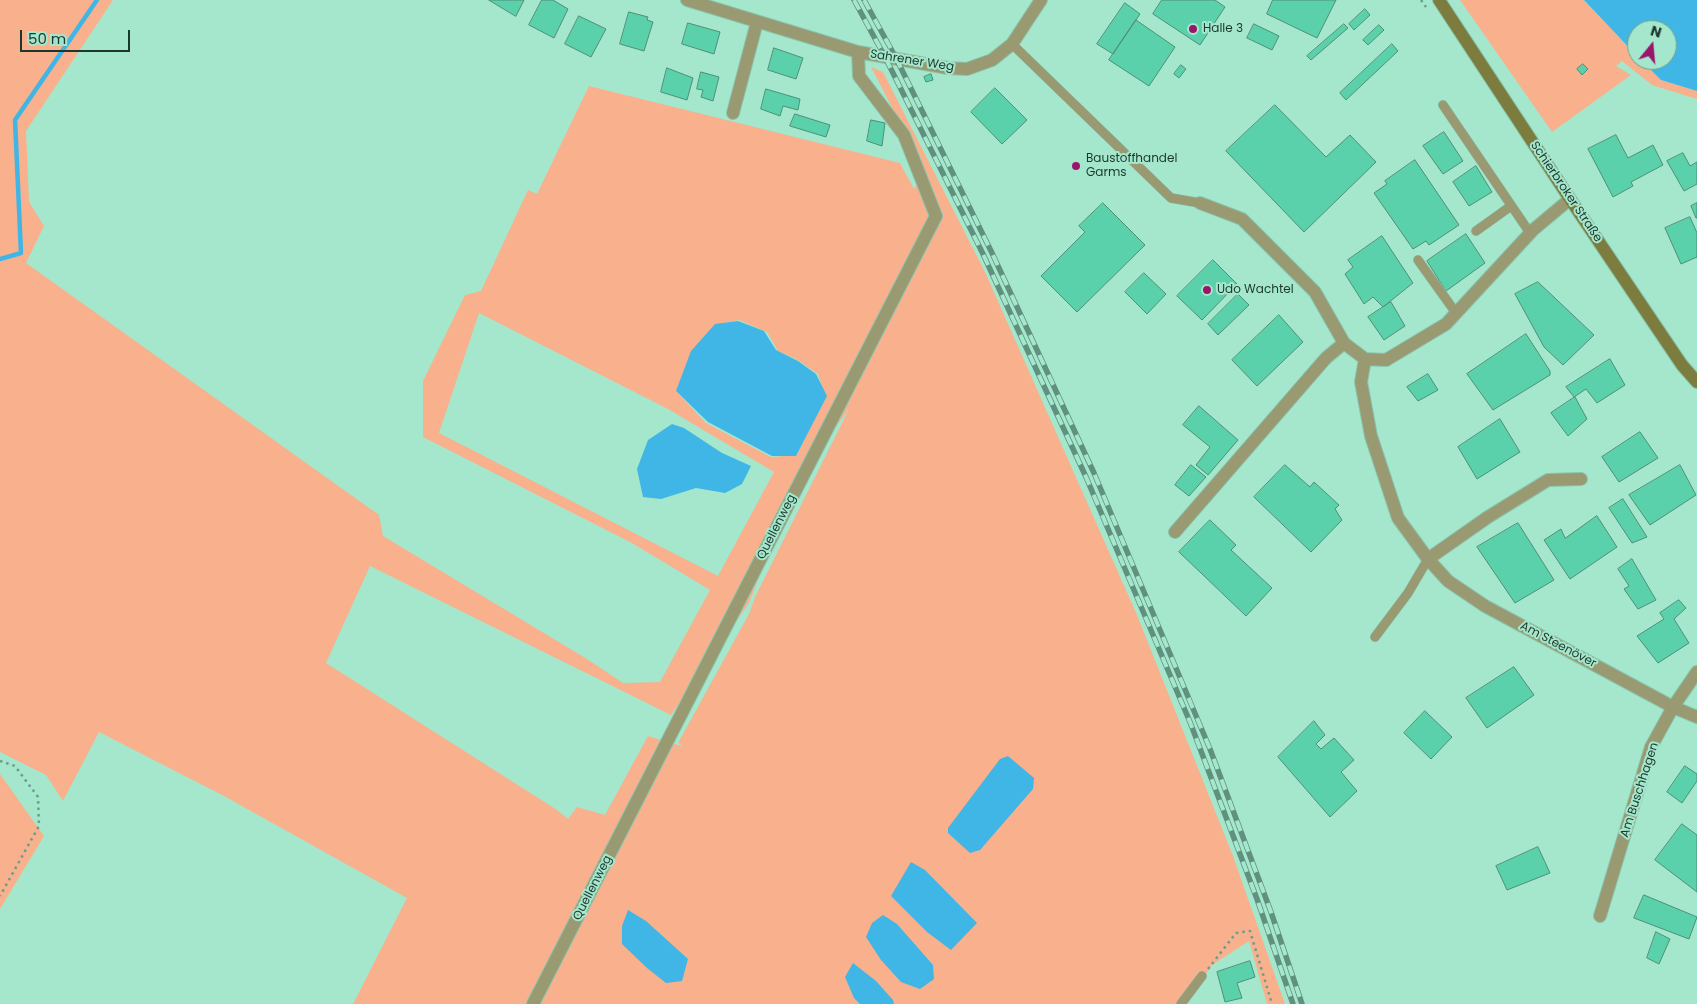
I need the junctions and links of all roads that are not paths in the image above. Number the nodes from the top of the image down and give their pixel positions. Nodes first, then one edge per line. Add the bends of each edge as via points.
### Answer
1 (687, 0) edge
2 (1041, 0) edge
3 (1439, 0) edge
4 (757, 22) junction
5 (1012, 44) junction
6 (858, 52) junction
7 (1443, 105) dead end
8 (732, 113) dead end
9 (1570, 199) junction
10 (1200, 202) joint
11 (1511, 206) junction
12 (1476, 232) dead end
13 (1530, 234) junction
14 (1418, 260) dead end
15 (1456, 312) junction
16 (1344, 343) junction
17 (1365, 359) junction
18 (1697, 382) edge
19 (1581, 479) dead end
20 (1175, 532) dead end
21 (1428, 559) junction
22 (1375, 637) dead end
23 (1697, 672) edge
24 (1672, 707) junction
25 (1697, 718) edge
26 (1600, 916) dead end
27 (1202, 976) road end
28 (533, 1004) edge
29 (1181, 1004) edge

1 - 4 street, Sahrener Weg
2 - 5 street, Sahrener Weg
3 - 9 main road, Schierbroker Straße
4 - 6 street, Sahrener Weg
4 - 8 street
5 - 6 street, Sahrener Weg via 992,60 967,69
5 - 10 lane via 1171,198
6 - 28 street, Quellenweg via 858,76 904,135 936,216
7 - 11 lane
9 - 13 street
9 - 18 main road, Schierbroker Straße via 1682,365
10 - 16 street via 1242,219 1315,292
11 - 12 lane
11 - 13 lane
13 - 15 street
14 - 15 lane
15 - 17 street via 1446,324 1386,360
16 - 17 street
16 - 20 street via 1326,358
17 - 21 street, Am Steenöver via 1361,382 1371,436 1398,518
19 - 21 street via 1548,480
21 - 22 lane via 1408,593
21 - 24 street, Am Steenöver via 1448,581 1485,606
23 - 24 street, Am Buschhagen
24 - 25 street, Am Steenöver
24 - 26 street, Am Buschhagen via 1652,748
27 - 29 lane

